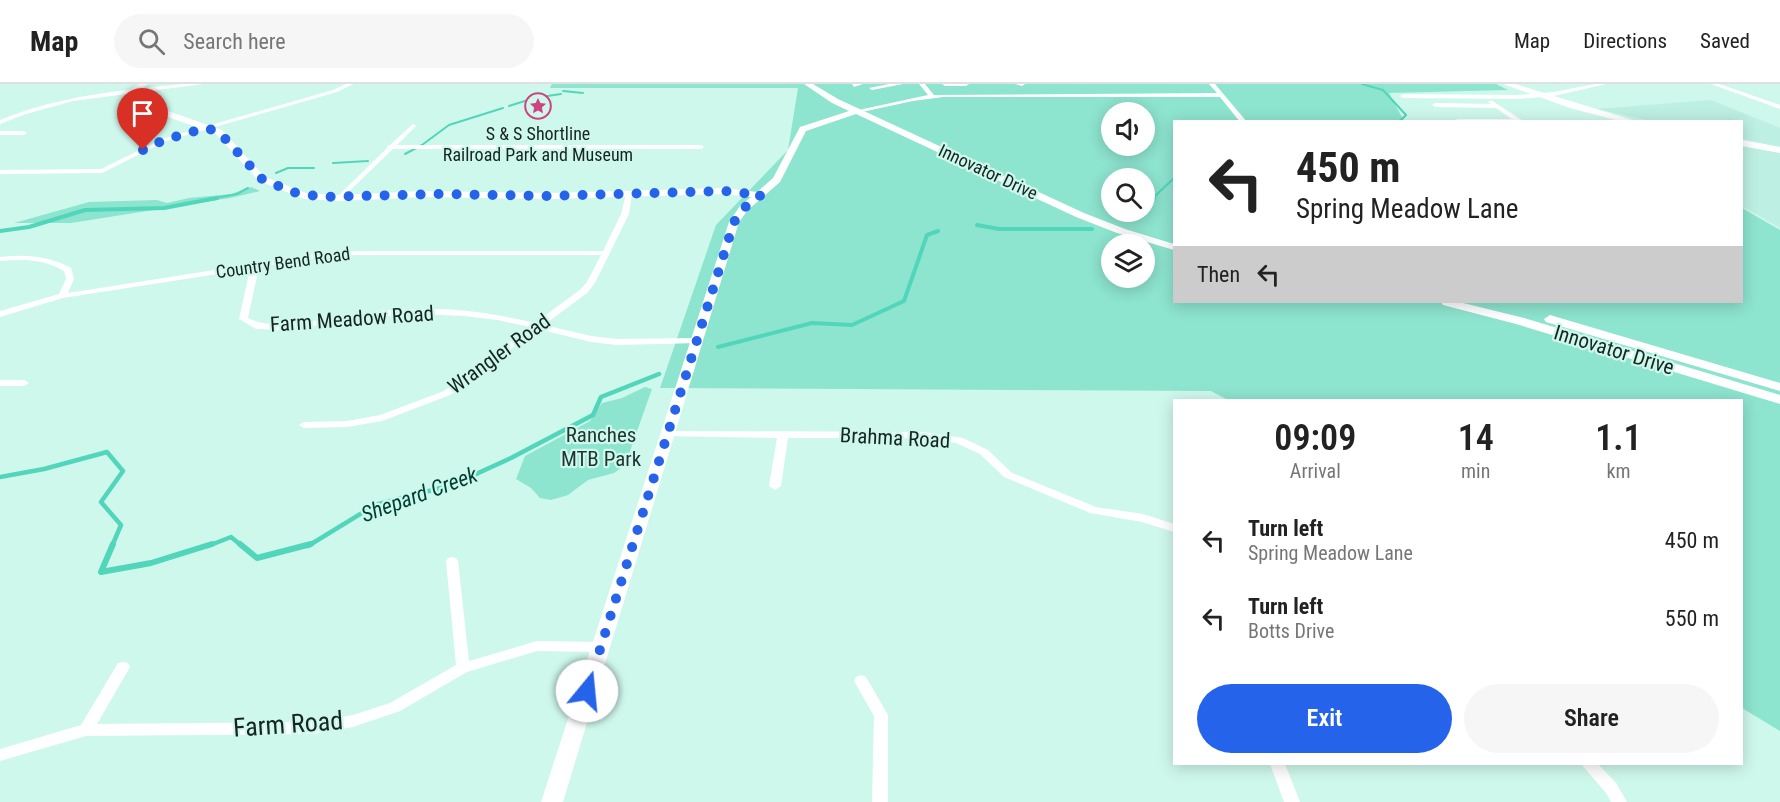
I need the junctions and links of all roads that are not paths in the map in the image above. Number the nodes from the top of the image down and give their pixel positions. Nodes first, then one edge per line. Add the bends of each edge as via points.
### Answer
1 (144, 84) edge
2 (200, 84) edge
3 (350, 84) edge
4 (808, 84) edge
5 (822, 84) edge
6 (865, 84) edge
7 (900, 84) edge
8 (922, 84) edge
9 (948, 84) edge
10 (966, 84) edge
11 (1018, 84) edge
12 (1022, 84) edge
13 (1212, 84) edge
14 (1507, 84) edge
15 (1603, 84) edge
16 (1714, 84) edge
17 (872, 88) junction
18 (134, 91) junction
19 (880, 93) dead end
20 (1024, 95) junction
21 (1221, 95) junction
22 (932, 96) junction
23 (1403, 96) dead end
24 (1422, 96) junction
25 (1480, 96) junction
26 (1539, 96) junction
27 (1435, 105) junction
28 (1496, 105) junction
29 (1780, 107) edge
30 (868, 109) junction
31 (857, 111) junction
32 (1452, 118) edge
33 (1242, 120) edge
34 (1497, 120) edge
35 (1518, 120) edge
36 (1628, 120) edge
37 (0, 122) edge
38 (413, 126) dead end
39 (206, 128) junction
40 (24, 133) dead end
41 (0, 134) edge
42 (1743, 143) edge
43 (389, 147) junction
44 (701, 147) dead end
45 (1780, 150) edge
46 (0, 172) edge
47 (629, 194) junction
48 (761, 195) junction
49 (339, 198) junction
50 (1173, 237) edge
51 (1173, 247) edge
52 (606, 253) junction
53 (0, 259) edge
54 (255, 266) junction
55 (62, 296) junction
56 (1451, 303) edge
57 (1489, 303) edge
58 (0, 314) edge
59 (538, 326) junction
60 (696, 341) junction
61 (24, 382) dead end
62 (0, 383) edge
63 (1780, 387) edge
64 (1780, 400) edge
65 (304, 425) dead end
66 (667, 434) junction
67 (783, 435) junction
68 (775, 486) dead end
69 (1173, 526) edge
70 (452, 561) dead end
71 (600, 647) junction
72 (123, 667) dead end
73 (463, 668) junction
74 (861, 681) dead end
75 (86, 730) junction
76 (0, 755) edge
77 (1278, 765) edge
78 (1590, 765) edge
79 (552, 802) edge
80 (880, 802) edge
81 (1292, 802) edge
82 (1619, 802) edge

1 - 18 street
2 - 18 street
3 - 39 street
4 - 31 street, Innovator Drive
5 - 30 street, Innovator Drive
6 - 17 street
7 - 17 street
8 - 22 street
9 - 10 street
11 - 12 street
12 - 20 street
13 - 21 street
14 - 26 street
15 - 26 street
16 - 29 street
17 - 19 street
18 - 37 street via 56,103
18 - 39 street via 132,99 140,105
20 - 21 street
20 - 22 street
21 - 33 street
22 - 30 street
23 - 24 street
24 - 25 street
24 - 27 street
25 - 26 street
25 - 28 street
26 - 36 street
27 - 28 street
27 - 32 street
28 - 35 street
30 - 31 street
30 - 50 street, Innovator Drive via 1096,212
31 - 48 street via 803,129 777,180
31 - 51 street, Innovator Drive via 1080,215
32 - 34 street
38 - 43 street
39 - 46 street via 164,140 102,171
39 - 49 street via 219,132 262,179 304,196
40 - 41 street
42 - 45 street
43 - 44 street
43 - 49 street
47 - 48 street via 724,191
47 - 49 street
47 - 52 street, Wrangler Road via 625,214
48 - 60 street via 734,222
52 - 54 street, Country Bend Road via 356,253
52 - 59 street, Wrangler Road via 584,291
53 - 55 street via 57,262 68,270 70,279
54 - 55 street, Country Bend Road
54 - 59 street, Farm Meadow Road via 243,319 256,326 284,327 419,312 498,317
55 - 58 street, Country Bend Road
56 - 64 street, Innovator Drive
57 - 63 street, Innovator Drive
59 - 60 street, Farm Meadow Road via 617,342
59 - 65 street, Wrangler Road via 447,393 415,407 347,424
60 - 66 street
61 - 62 street
66 - 67 street, Brahma Road
66 - 71 street
67 - 68 street
67 - 69 street, Brahma Road via 923,435 959,440 984,452 1008,475 1094,510
70 - 73 street
71 - 73 street, Farm Road via 537,646
71 - 79 street
72 - 75 street
73 - 75 street, Farm Road via 395,707 353,721 313,728
74 - 80 street via 881,715
75 - 76 street, Farm Road
77 - 81 street
78 - 82 street

